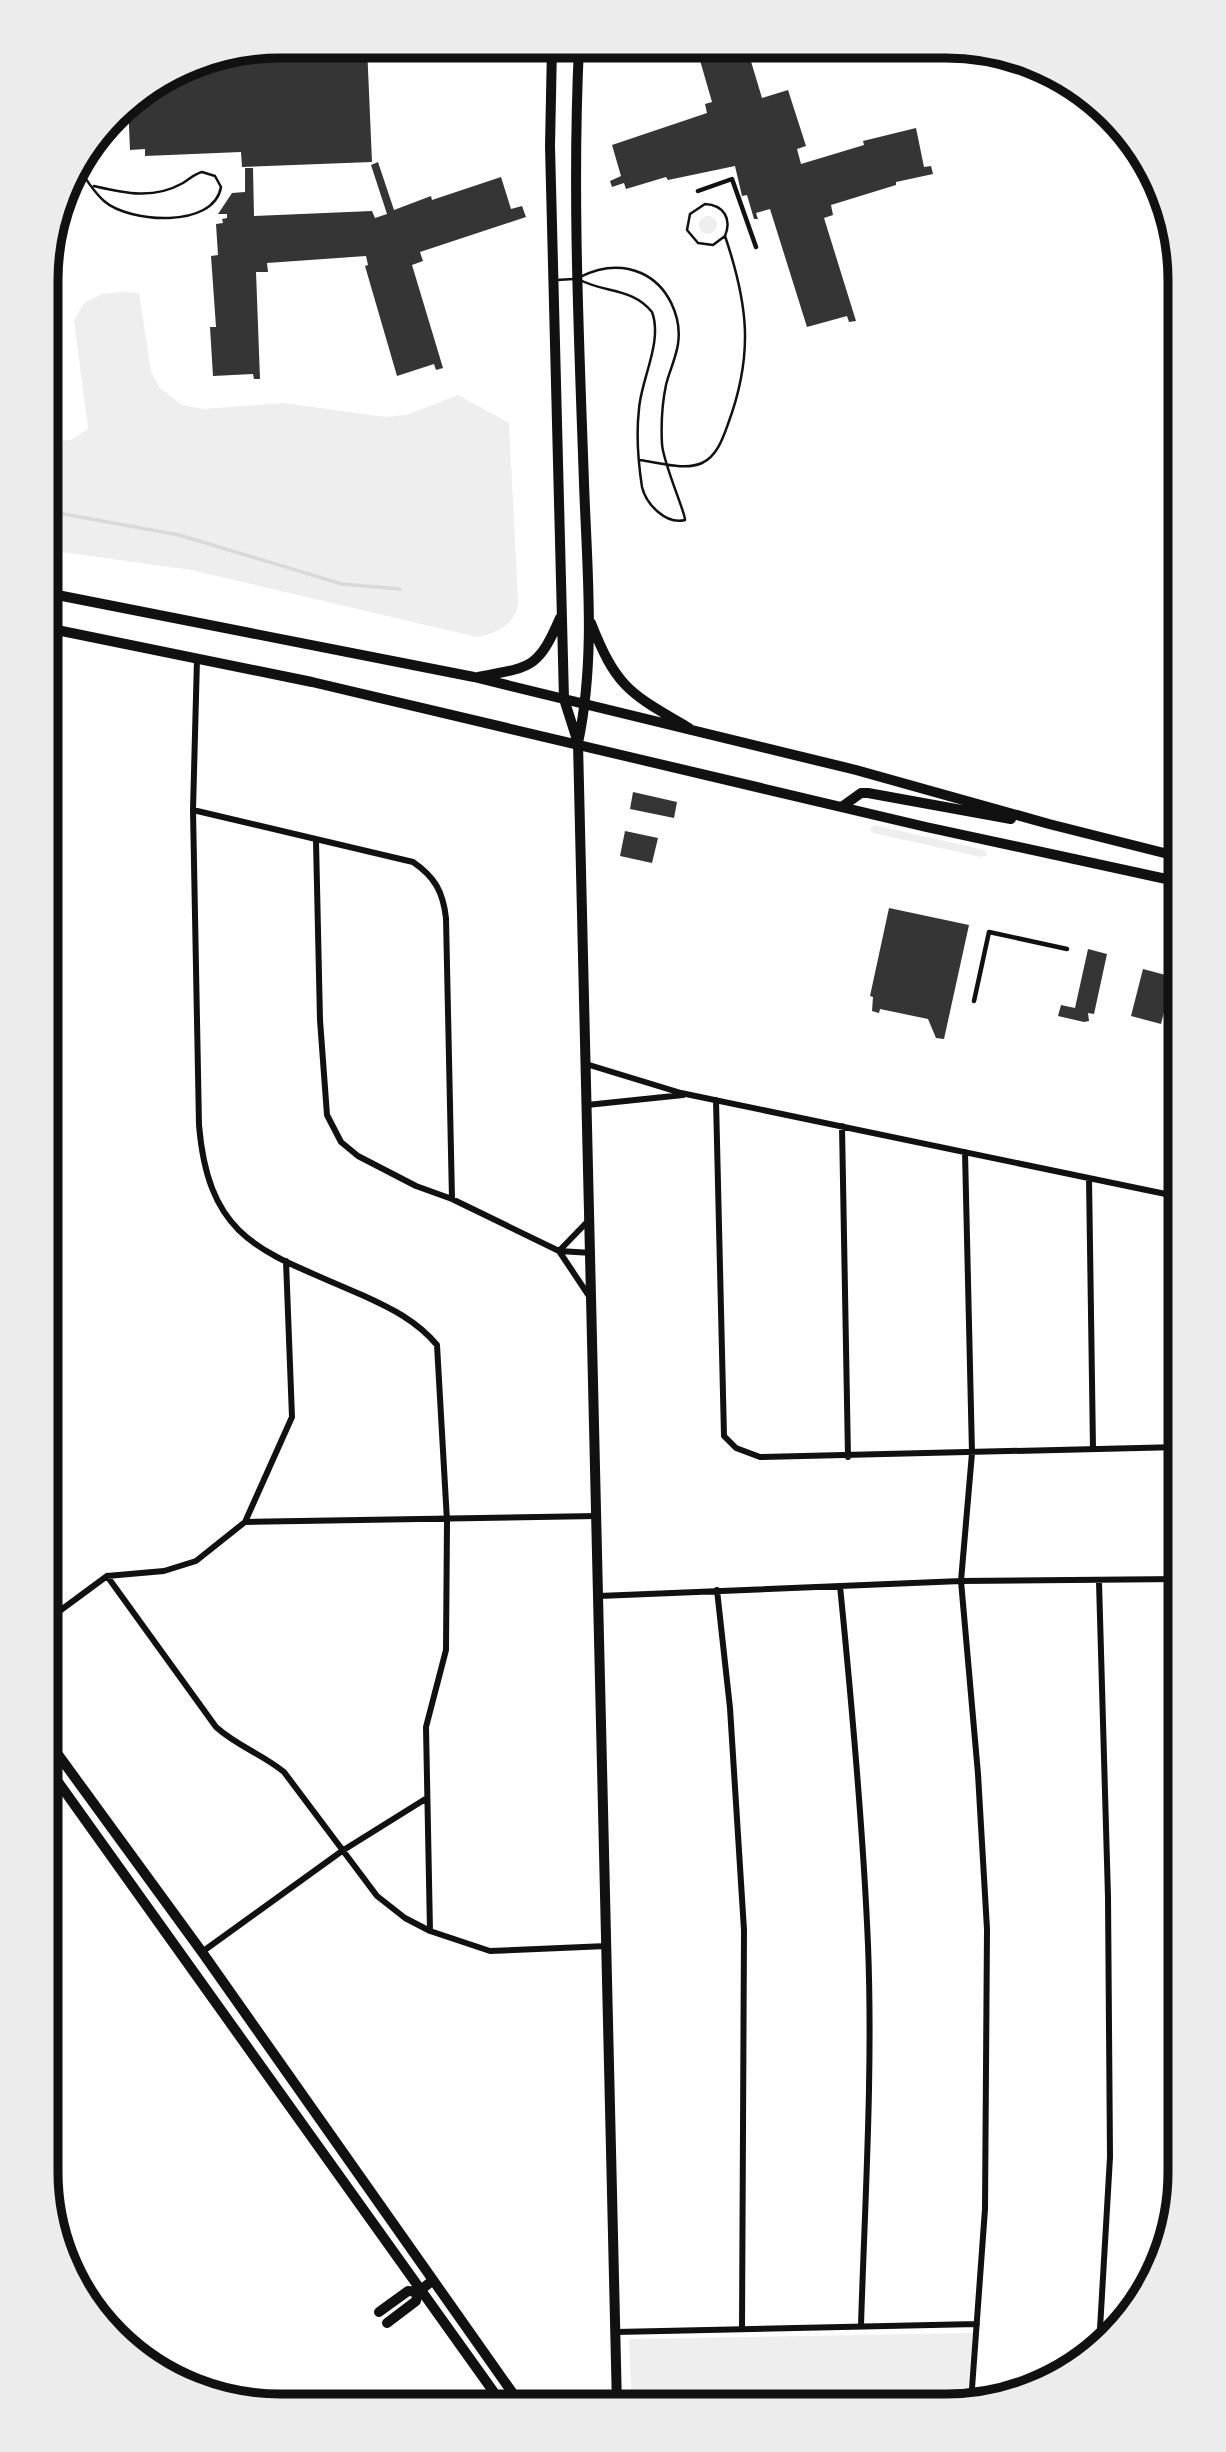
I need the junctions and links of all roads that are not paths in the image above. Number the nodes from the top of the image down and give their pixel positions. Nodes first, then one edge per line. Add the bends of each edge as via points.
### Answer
1 (552, 58) edge
2 (578, 58) edge
3 (85, 175) edge
4 (94, 186) junction
5 (698, 191) dead end
6 (725, 236) junction
7 (756, 247) dead end
8 (577, 279) junction
9 (553, 281) junction
10 (639, 460) junction
11 (664, 463) junction
12 (58, 595) edge
13 (562, 614) junction
14 (588, 615) junction
15 (58, 630) edge
16 (197, 659) junction
17 (474, 677) junction
18 (564, 699) junction
19 (586, 705) junction
20 (699, 734) junction
21 (578, 743) junction
22 (843, 806) junction
23 (193, 810) junction
24 (1049, 824) junction
25 (316, 841) junction
26 (1168, 854) edge
27 (1168, 879) edge
28 (1067, 949) dead end
29 (974, 1001) dead end
30 (586, 1065) junction
31 (689, 1094) junction
32 (716, 1100) junction
33 (587, 1105) junction
34 (842, 1126) junction
35 (965, 1152) junction
36 (1089, 1178) junction
37 (1168, 1194) edge
38 (452, 1199) junction
39 (591, 1218) junction
40 (559, 1251) junction
41 (592, 1253) junction
42 (286, 1261) junction
43 (593, 1302) junction
44 (1168, 1447) edge
45 (1093, 1449) junction
46 (972, 1453) junction
47 (848, 1457) junction
48 (597, 1516) junction
49 (447, 1521) junction
50 (245, 1522) junction
51 (107, 1576) junction
52 (1168, 1579) edge
53 (961, 1581) junction
54 (1099, 1582) junction
55 (840, 1586) junction
56 (717, 1590) junction
57 (599, 1596) junction
58 (58, 1612) edge
59 (58, 1754) edge
60 (58, 1782) edge
61 (427, 1798) junction
62 (342, 1851) junction
63 (430, 1931) junction
64 (607, 1946) junction
65 (202, 1952) junction
66 (432, 2281) junction
67 (419, 2291) junction
68 (379, 2312) dead end
69 (387, 2323) dead end
70 (977, 2324) junction
71 (861, 2325) junction
72 (742, 2329) junction
73 (616, 2332) junction
74 (1100, 2332) edge
75 (972, 2392) edge
76 (495, 2394) edge
77 (513, 2394) edge
78 (617, 2394) edge

1 - 9 main road
2 - 8 main road
3 - 4 lane
4 - 4 lane via 105,202 164,219 202,212 215,201 221,187 215,176 202,172 153,193 123,194
5 - 7 street via 732,179
6 - 6 lane via 728,222 720,208 705,204 690,214 687,230 698,243 713,244
6 - 11 lane via 744,304 746,349 736,399 711,457 693,466
8 - 9 lane
8 - 10 lane via 633,296 647,305 655,320 655,340 639,409
8 - 11 lane via 597,268 629,269 655,282 673,307 678,335 664,394
8 - 14 main road
9 - 13 main road
10 - 11 lane
10 - 11 lane via 644,496 667,518 681,521 686,514
12 - 17 main road
13 - 17 main road via 536,660 520,669
13 - 18 main road
14 - 19 main road
14 - 20 main road via 616,677 640,698
15 - 16 main road
16 - 21 main road
16 - 23 street
17 - 18 main road
18 - 19 main road
18 - 21 main road
19 - 20 main road
19 - 21 main road
20 - 24 main road via 856,770
21 - 22 main road
21 - 30 main road
22 - 24 main road via 868,793
22 - 27 main road
23 - 25 street
23 - 42 street via 202,1163 212,1195 230,1222 256,1245
24 - 26 main road
25 - 38 street via 327,1115 341,1142 358,1156
25 - 38 street via 413,862 428,872 442,894
28 - 29 street via 989,932
30 - 31 street
30 - 33 main road
31 - 32 street
31 - 33 street
32 - 34 street
32 - 47 street via 724,1436 736,1448 760,1457
33 - 39 main road
34 - 35 street
34 - 47 street
35 - 36 street
35 - 46 street
36 - 37 street
36 - 45 street
38 - 40 street
39 - 40 street
39 - 41 main road
40 - 41 street
40 - 43 street
41 - 43 main road
42 - 49 street via 388,1307 423,1328 437,1345
42 - 50 street via 292,1417
43 - 48 main road
44 - 45 street
45 - 46 street
46 - 47 street
46 - 53 street
48 - 49 street
48 - 57 main road
49 - 50 street
49 - 61 street via 446,1650 426,1727
50 - 51 street via 196,1561 164,1571
51 - 58 street
51 - 62 street via 216,1727 236,1745 267,1758 284,1772
52 - 54 street
53 - 54 street
53 - 55 street
53 - 70 street via 987,1929 985,2196
54 - 74 street via 1110,2157
55 - 56 street
55 - 71 street via 858,1768 868,1946
56 - 57 street
56 - 72 street via 730,1708 744,1930
57 - 64 main road
59 - 65 main road
60 - 67 main road
61 - 62 street
61 - 63 street
62 - 63 street via 377,1896
62 - 65 street
63 - 64 street via 490,1951
64 - 73 main road
65 - 66 main road
66 - 67 main road
66 - 77 main road
67 - 68 main road via 408,2291
67 - 69 main road via 416,2301
67 - 76 main road
70 - 71 street
70 - 75 street
71 - 72 street
72 - 73 street
73 - 78 main road

